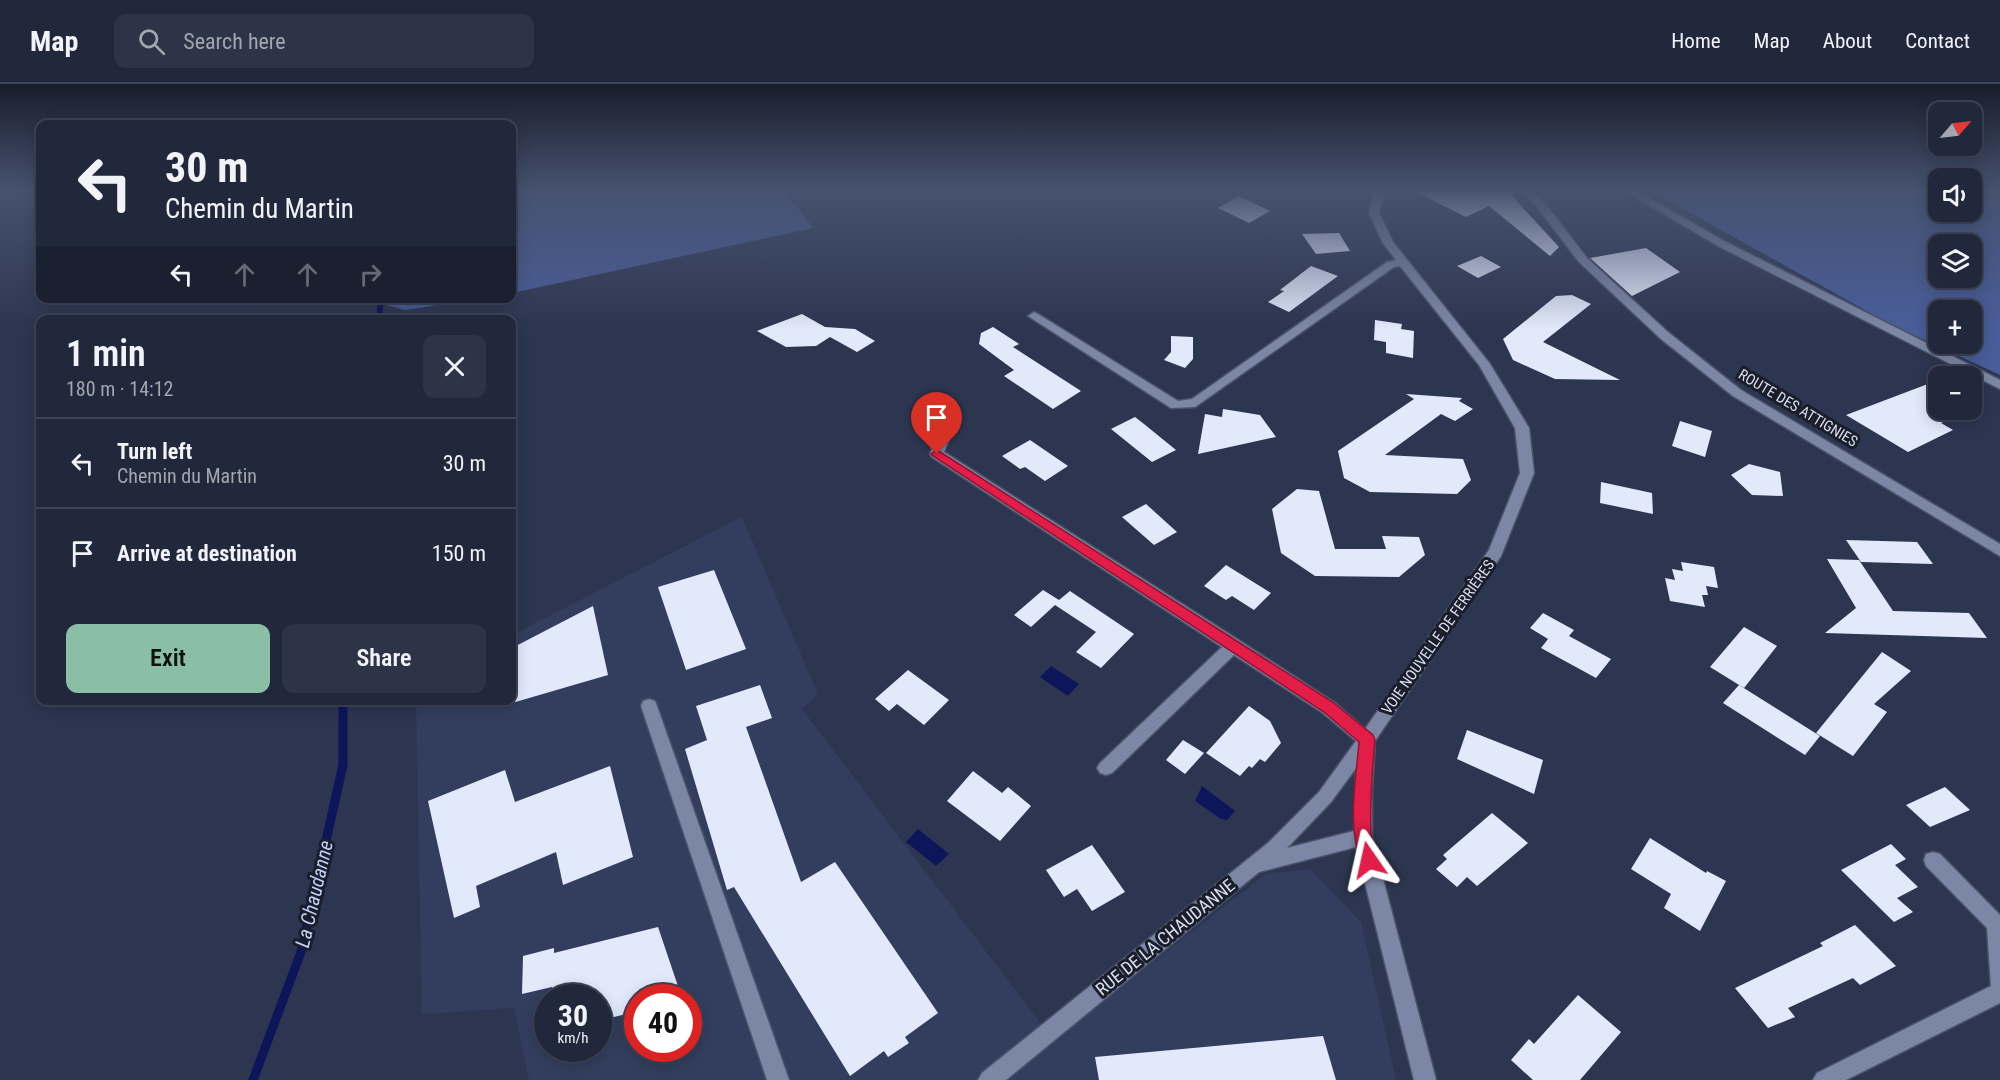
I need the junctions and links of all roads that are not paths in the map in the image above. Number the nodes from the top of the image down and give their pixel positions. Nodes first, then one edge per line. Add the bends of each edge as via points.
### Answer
1 (1385, 236) edge
2 (1565, 236) edge
3 (1710, 236) edge
4 (1404, 262) junction
5 (1034, 316) dead end
6 (2000, 385) edge
7 (945, 431) dead end
8 (2000, 551) edge
9 (1234, 645) junction
10 (649, 705) dead end
11 (1367, 740) junction
12 (1106, 768) dead end
13 (1363, 837) junction
14 (1933, 860) dead end
15 (1253, 866) junction
16 (2000, 984) edge
17 (2000, 992) edge
18 (778, 1080) edge
19 (989, 1080) edge
20 (1425, 1080) edge
21 (1824, 1080) edge

1 - 4 street, VOIE NOUVELLE DE FERRIÈRES
2 - 8 street, ROUTE DES ATTIGNIES via 1583,260 1665,336 1737,393
3 - 6 street
4 - 5 street via 1391,264 1195,403 1176,405
4 - 11 street, VOIE NOUVELLE DE FERRIÈRES via 1484,364 1517,419 1522,428 1527,473 1496,552
7 - 9 street via 937,454
9 - 11 street via 1329,708
9 - 12 street
10 - 18 street
11 - 13 street, VOIE NOUVELLE DE FERRIÈRES
11 - 15 street via 1325,797
13 - 15 street, RUE DE LA CHAUDANNE
13 - 20 street, VOIE NOUVELLE DE FERRIÈRES
14 - 16 street via 1996,924
15 - 19 street, RUE DE LA CHAUDANNE
17 - 21 street

